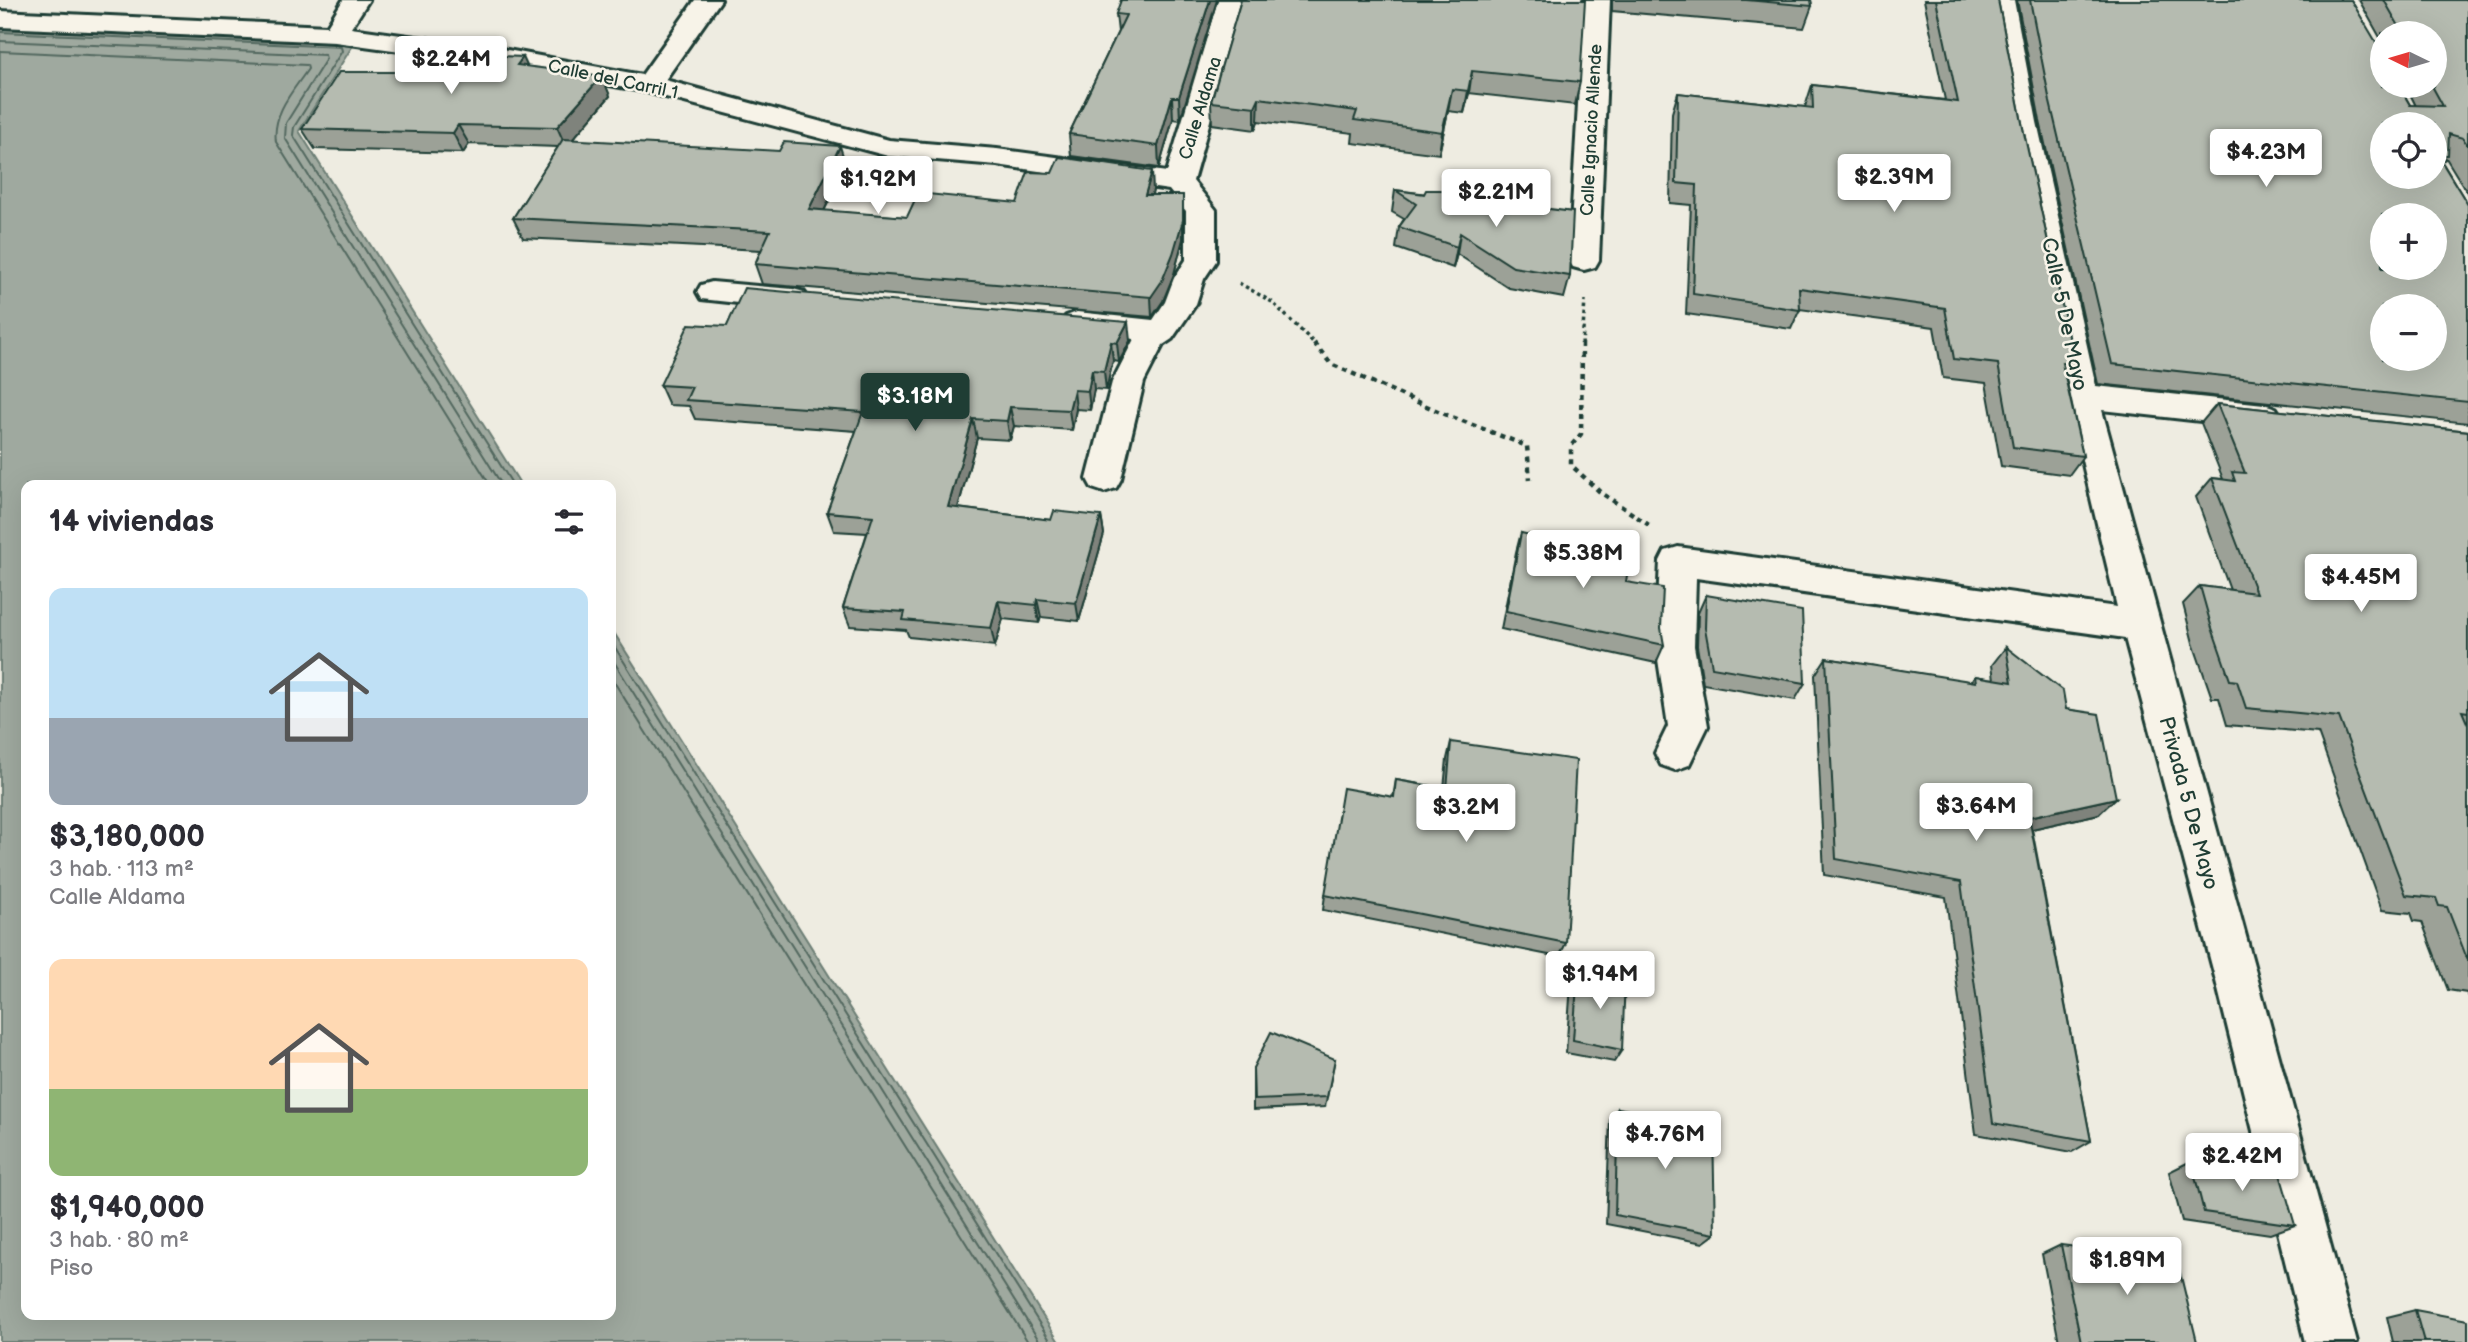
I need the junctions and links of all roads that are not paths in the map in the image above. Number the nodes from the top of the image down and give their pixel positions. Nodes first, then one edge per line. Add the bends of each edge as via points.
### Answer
1 (356, 0) edge
2 (708, 0) edge
3 (1231, 0) edge
4 (1597, 0) edge
5 (2001, 0) edge
6 (0, 19) edge
7 (335, 34) junction
8 (649, 84) junction
9 (1178, 182) junction
10 (1584, 260) road end
11 (712, 292) dead end
12 (821, 301) edge
13 (1052, 321) edge
14 (1161, 331) junction
15 (2082, 396) junction
16 (2289, 419) edge
17 (1104, 479) dead end
18 (2140, 625) junction
19 (1675, 753) dead end
20 (2331, 1342) edge

1 - 7 street
2 - 8 street
3 - 9 street, Calle Aldama
4 - 10 street, Calle Ignacio Allende
5 - 15 street, Calle 5 De Mayo
6 - 7 street, Calle del Carril 1
7 - 8 street, Calle del Carril 1 via 502,57
8 - 9 street, Calle del Carril 1 via 888,148
9 - 14 street, Calle Aldama via 1201,210 1201,261
11 - 12 street
13 - 14 street
14 - 17 street, Calle Aldama via 1151,338 1128,382
15 - 16 street
15 - 18 street, Calle 5 De Mayo
18 - 19 street via 1678,561 1675,646 1688,726
18 - 20 street, Privada 5 De Mayo

